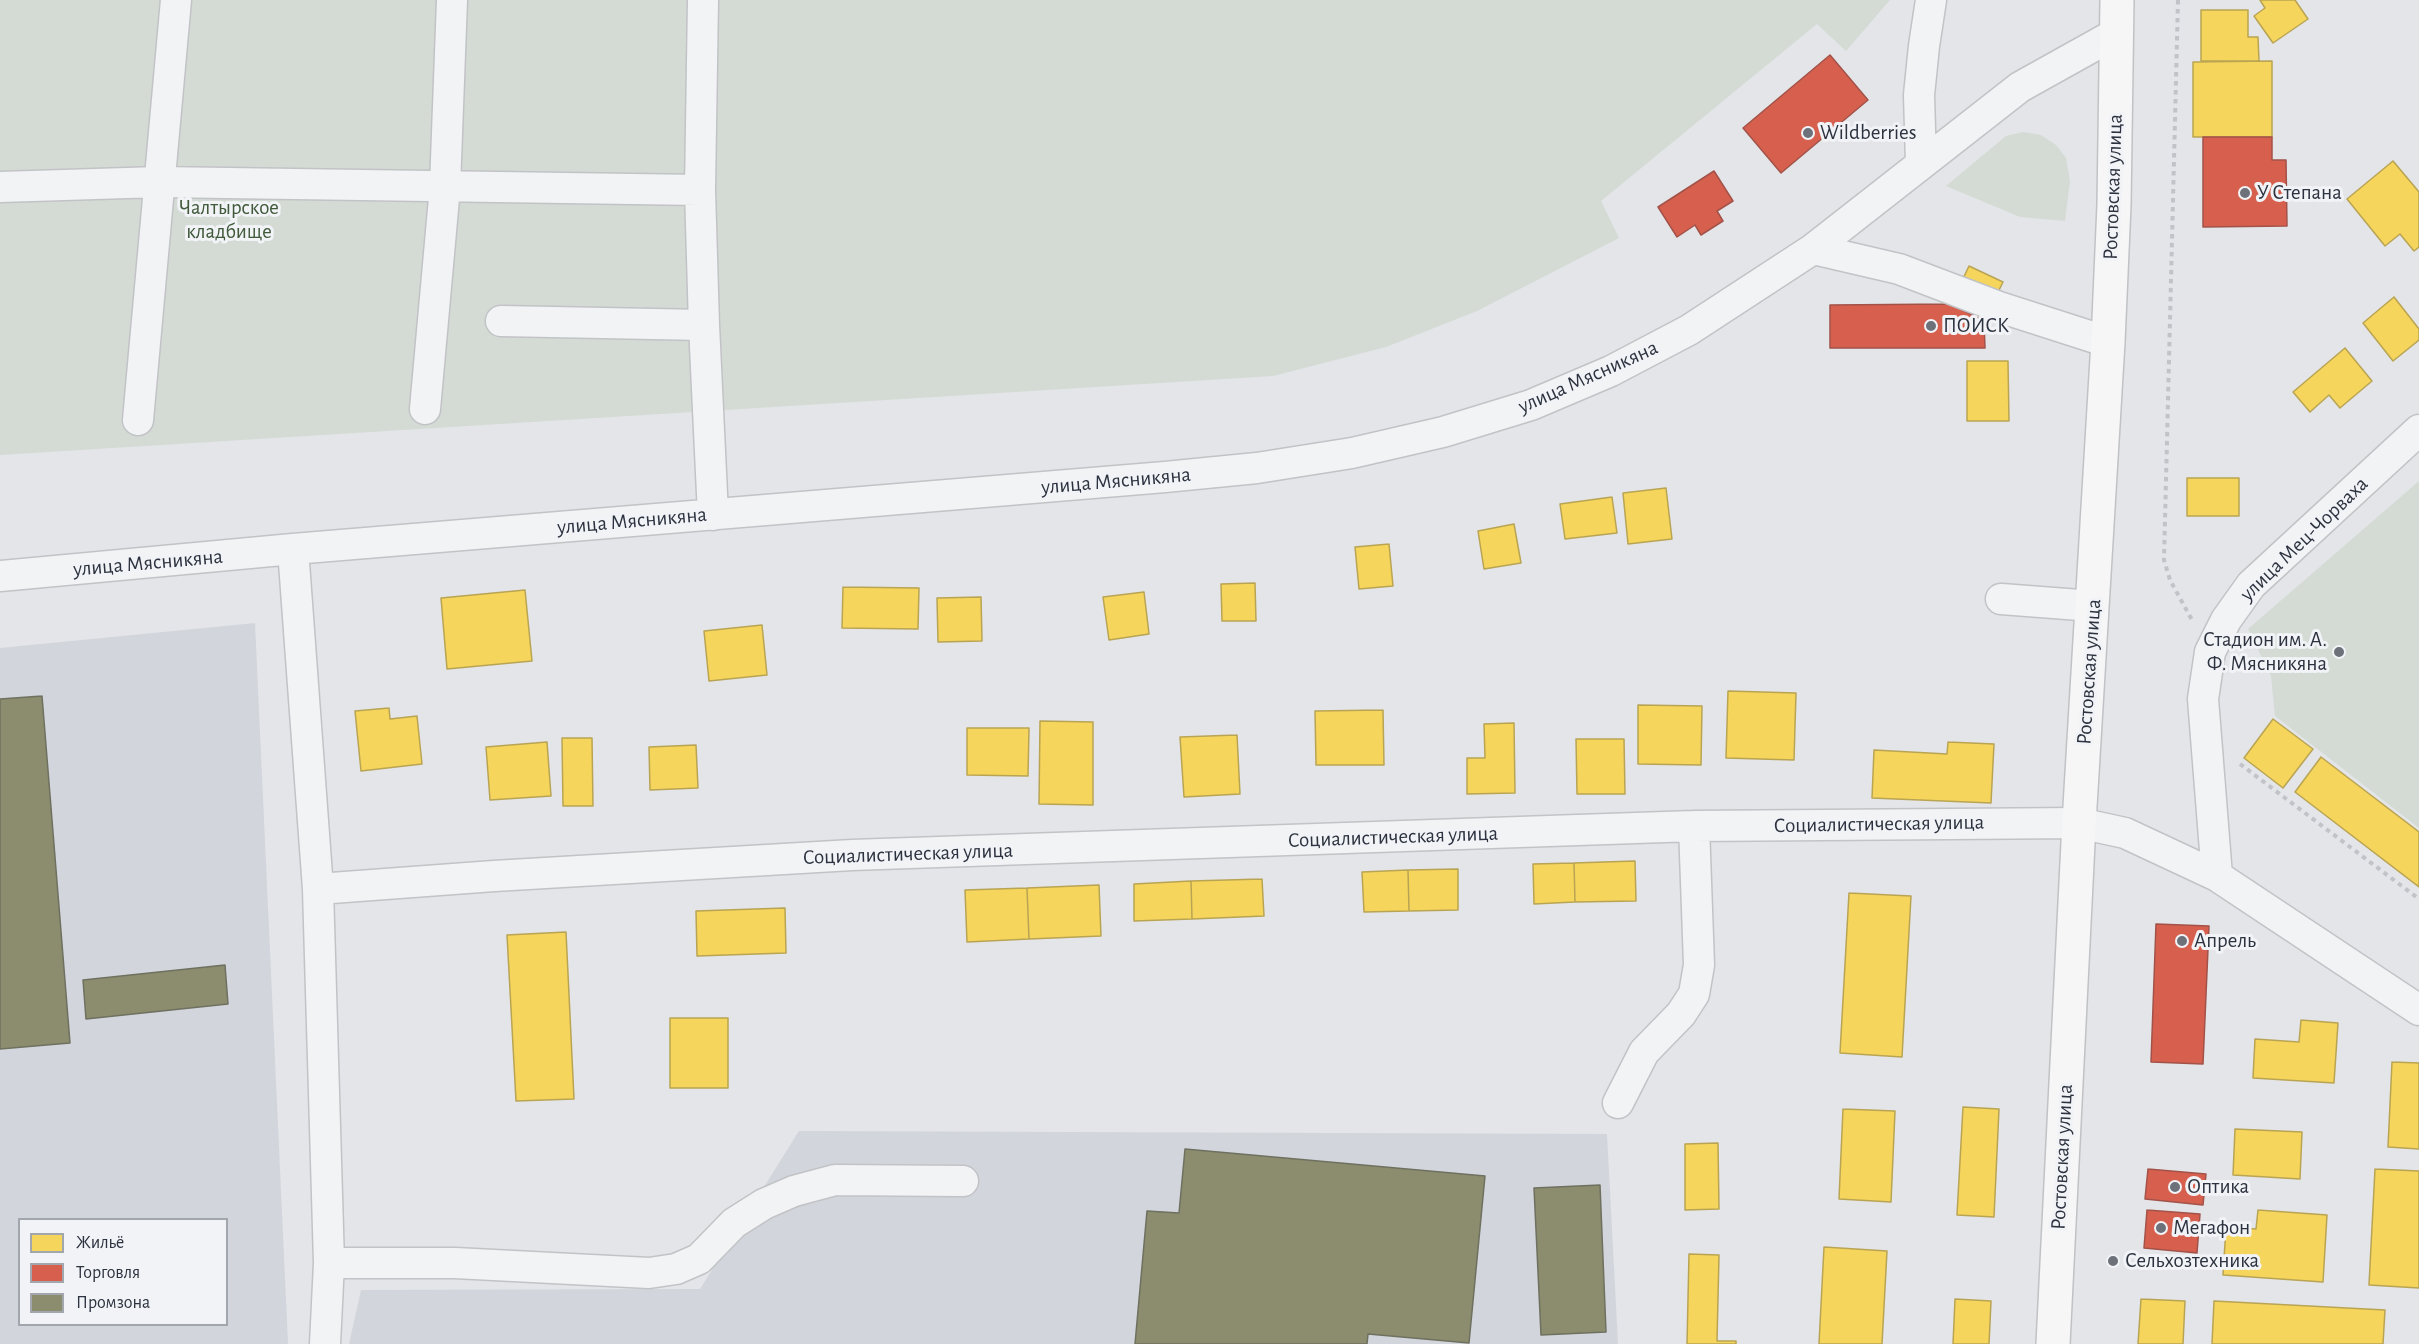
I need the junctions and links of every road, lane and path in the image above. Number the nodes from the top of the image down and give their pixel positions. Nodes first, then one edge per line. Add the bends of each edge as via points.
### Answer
1 (176, 0) edge
2 (452, 0) edge
3 (703, 0) edge
4 (1931, 0) edge
5 (2117, 0) edge
6 (2178, 0) edge
7 (2117, 33) junction
8 (1921, 164) junction
9 (159, 182) junction
10 (0, 187) edge
11 (445, 187) junction
12 (700, 190) junction
13 (1813, 249) junction
14 (501, 321) dead end
15 (704, 325) junction
16 (2108, 342) junction
17 (425, 409) dead end
18 (138, 420) dead end
19 (2419, 430) edge
20 (713, 515) junction
21 (293, 549) junction
22 (0, 576) edge
23 (2001, 599) dead end
24 (2093, 606) junction
25 (2210, 652) junction
26 (2206, 739) junction
27 (2079, 823) junction
28 (1694, 826) junction
29 (2217, 876) junction
30 (318, 889) junction
31 (2419, 899) edge
32 (2419, 1010) edge
33 (1618, 1103) dead end
34 (963, 1181) dead end
35 (329, 1263) junction
36 (325, 1344) edge
37 (2053, 1344) edge

1 - 9 street
2 - 11 street
3 - 12 street
4 - 8 street via 1919,95
5 - 7 main road, Ростовская улица
6 - 25 path via 2164,560 2170,580
7 - 8 street, улица Мясникяна via 2020,87
7 - 16 main road, Ростовская улица
8 - 13 street, улица Мясникяна
9 - 10 street
9 - 11 street
9 - 18 street
11 - 12 street
11 - 17 street
12 - 15 street
13 - 16 street via 1899,269
13 - 20 street, улица Мясникяна via 1689,330 1611,371 1531,405 1443,432 1352,453 1257,468
14 - 15 street
15 - 20 street
16 - 24 main road, Ростовская улица
19 - 25 street, улица Мец-Чорваха via 2251,585 2226,620
20 - 21 street, улица Мясникяна
21 - 22 street, улица Мясникяна
21 - 30 street
23 - 24 street
24 - 27 main road, Ростовская улица
25 - 26 street, улица Мец-Чорваха via 2203,699
26 - 29 street, улица Мец-Чорваха
26 - 31 path
27 - 28 street, Социалистическая улица
27 - 29 street, Социалистическая улица via 2125,833
27 - 37 main road, Ростовская улица
28 - 30 street, Социалистическая улица via 852,855
28 - 33 street via 1699,965 1694,994 1682,1014 1644,1052
29 - 32 street, Социалистическая улица
30 - 35 street
34 - 35 street via 835,1180 794,1191 734,1223 699,1259 676,1269 649,1273 455,1263
35 - 36 street

